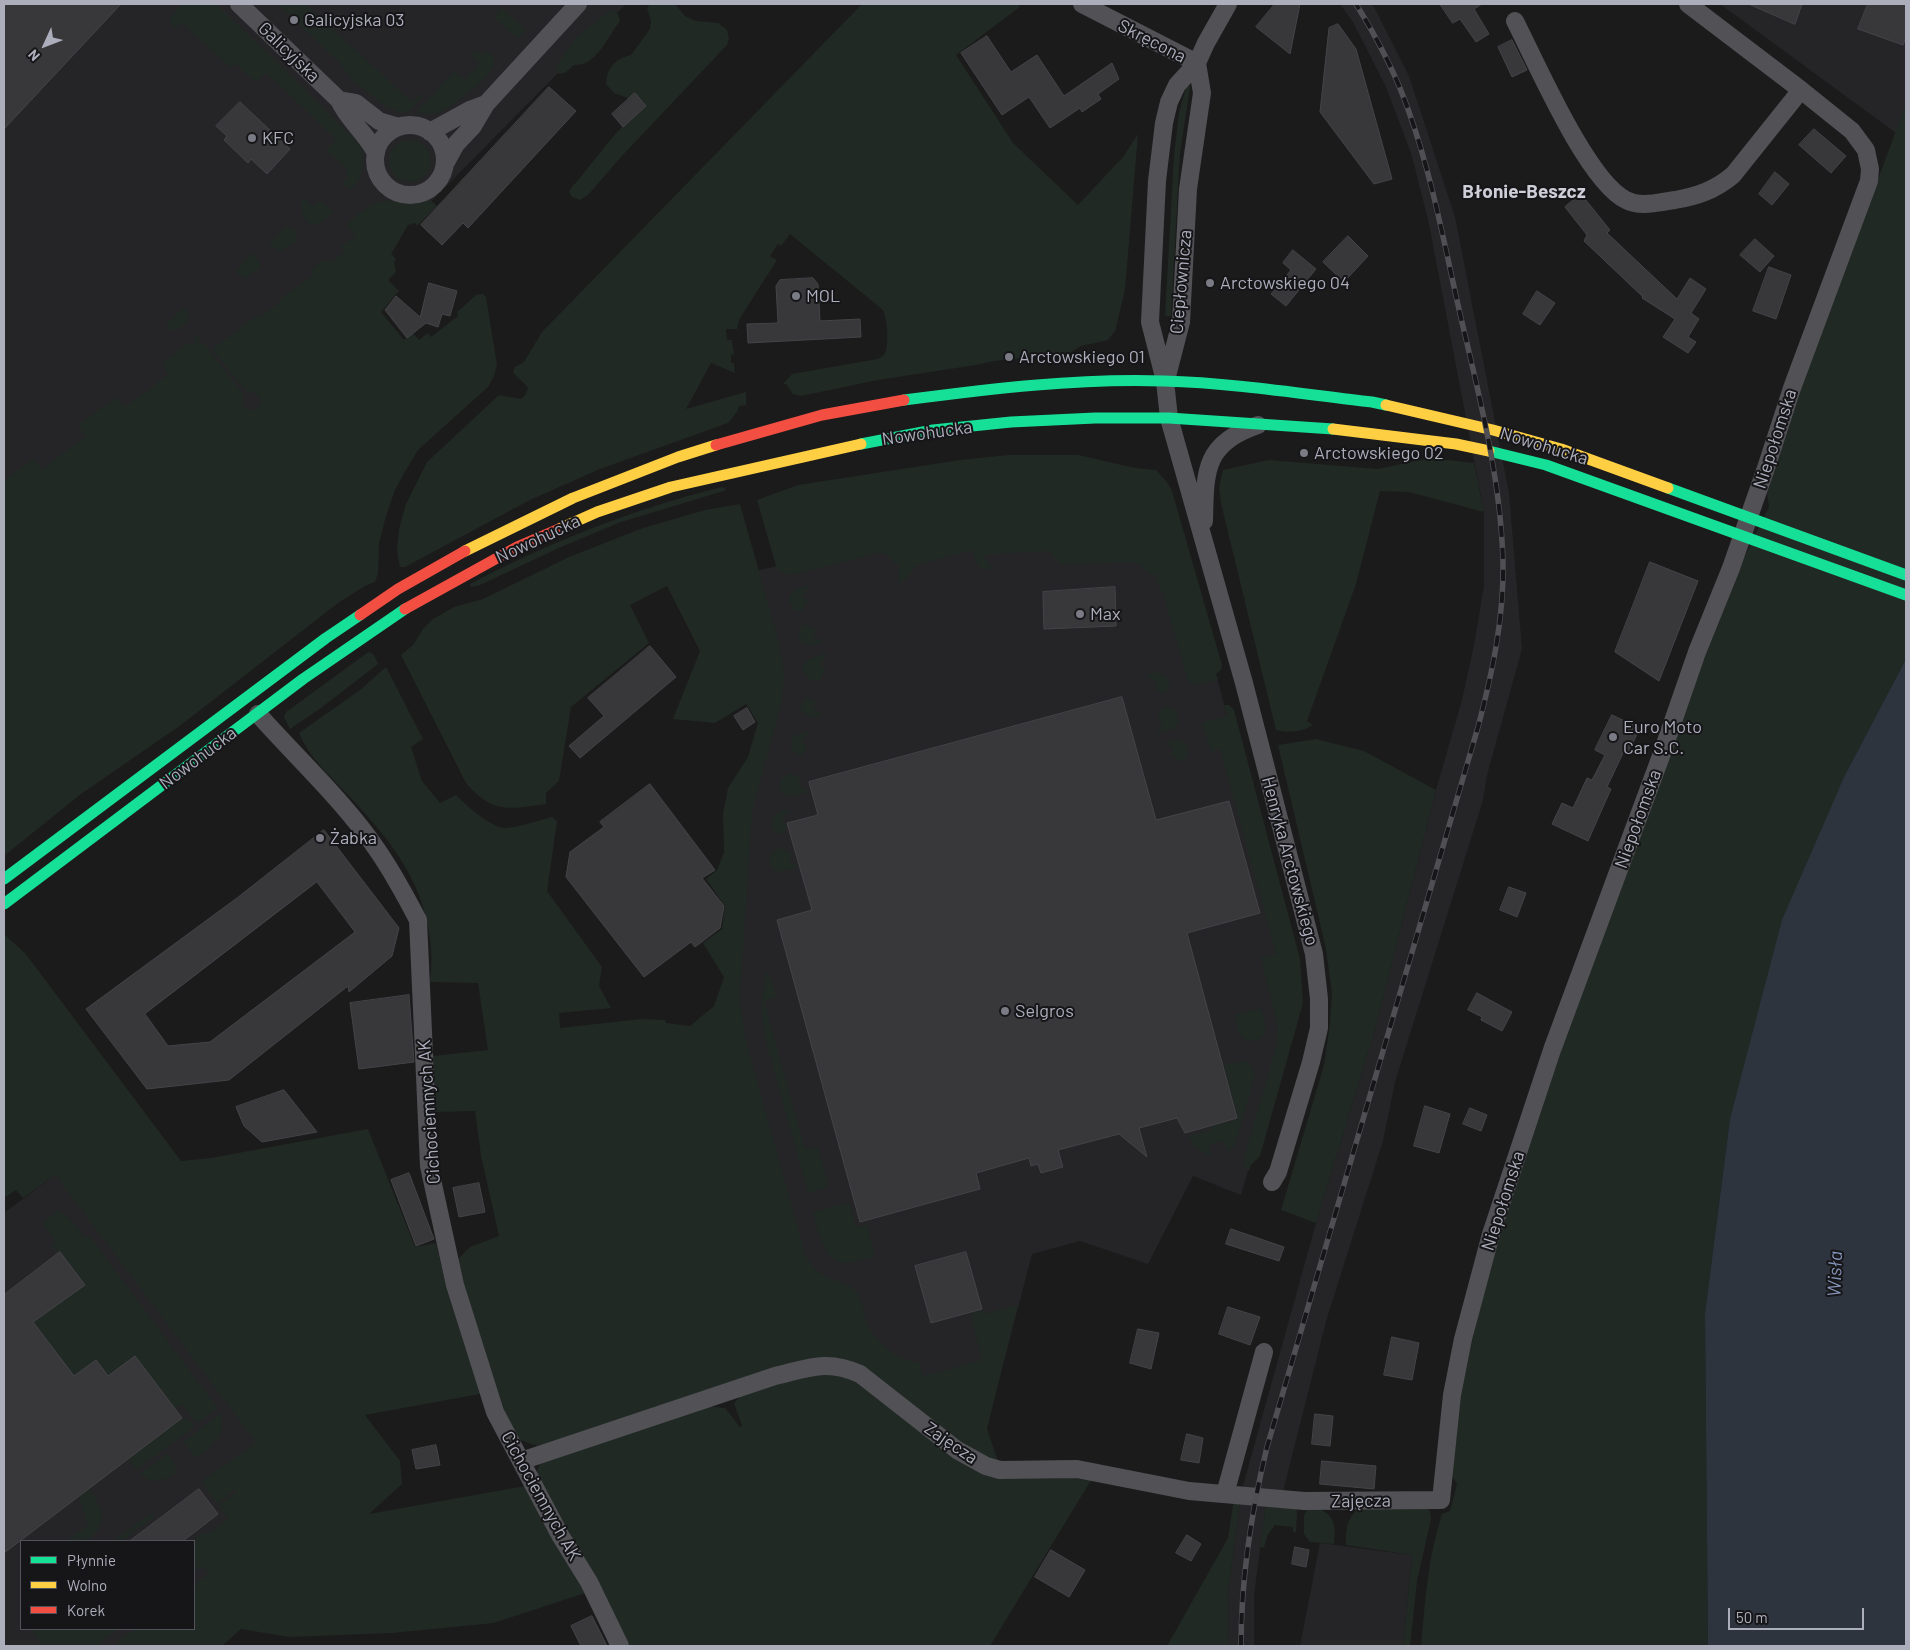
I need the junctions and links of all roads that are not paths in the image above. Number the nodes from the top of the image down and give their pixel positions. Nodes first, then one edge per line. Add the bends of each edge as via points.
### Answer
1 (239, 4) edge
2 (578, 4) edge
3 (1082, 4) edge
4 (1228, 4) edge
5 (1688, 4) edge
6 (1515, 21) dead end
7 (1197, 63) junction
8 (1801, 90) junction
9 (339, 100) junction
10 (486, 104) junction
11 (399, 127) junction
12 (430, 132) junction
13 (376, 152) junction
14 (445, 164) junction
15 (1165, 381) junction
16 (1169, 418) junction
17 (1262, 423) junction
18 (1203, 541) junction
19 (1906, 575) edge
20 (1906, 595) edge
21 (258, 714) junction
22 (4, 878) edge
23 (4, 904) edge
24 (1272, 1182) dead end
25 (1264, 1352) dead end
26 (522, 1461) junction
27 (1225, 1494) junction
28 (1441, 1500) joint
29 (620, 1646) edge

1 - 9 street, Galicyjska
2 - 10 street
3 - 7 street, Skręcona
4 - 7 street, Ciepłownicza
5 - 8 street
6 - 8 street via 1549,92 1592,165 1619,196 1637,204 1694,196 1721,185 1733,175
7 - 15 street, Ciepłownicza via 1202,93 1188,189 1181,322
7 - 15 street, Ciepłownicza via 1177,85 1169,102 1157,180 1150,322
8 - 28 street, Niepołomska via 1852,131 1866,150 1869,180 1792,388 1734,560 1697,652 1552,1050 1491,1234 1452,1395
9 - 11 street, Galicyjska via 356,103 379,121
9 - 13 street, Galicyjska via 345,113
10 - 12 street
10 - 14 street
11 - 12 street via 413,126
11 - 13 street via 386,135
12 - 14 street via 442,146
13 - 14 street via 375,164 381,179 393,191 404,195 416,195 431,188 442,175
15 - 16 street
15 - 19 main road, Nowohucka via 1249,387 1372,402 1494,430 1561,449
15 - 22 main road, Nowohucka via 1007,386 864,407 728,440 581,494 463,552 377,603 280,671
16 - 17 main road, Nowohucka
16 - 18 street, Henryka Arctowskiego
16 - 21 main road, Nowohucka via 1071,418 933,430 739,470 637,497 535,539 437,590 348,647
17 - 18 street, Henryka Arctowskiego via 1233,436 1220,447 1209,464
17 - 20 main road, Nowohucka via 1456,444 1546,465
18 - 24 street, Henryka Arctowskiego via 1244,683 1312,945 1320,999 1319,1028 1311,1062 1278,1172
21 - 23 main road, Nowohucka
21 - 26 street, Cichociemnych AK via 378,850 418,920 429,1166 455,1285 495,1412
25 - 27 street
26 - 27 street, Zajęcza via 775,1376 833,1365 860,1374 942,1439 986,1466 1000,1470 1077,1469 1189,1491
26 - 29 street, Cichociemnych AK via 560,1536 589,1582
27 - 28 street, Zajęcza via 1304,1501

